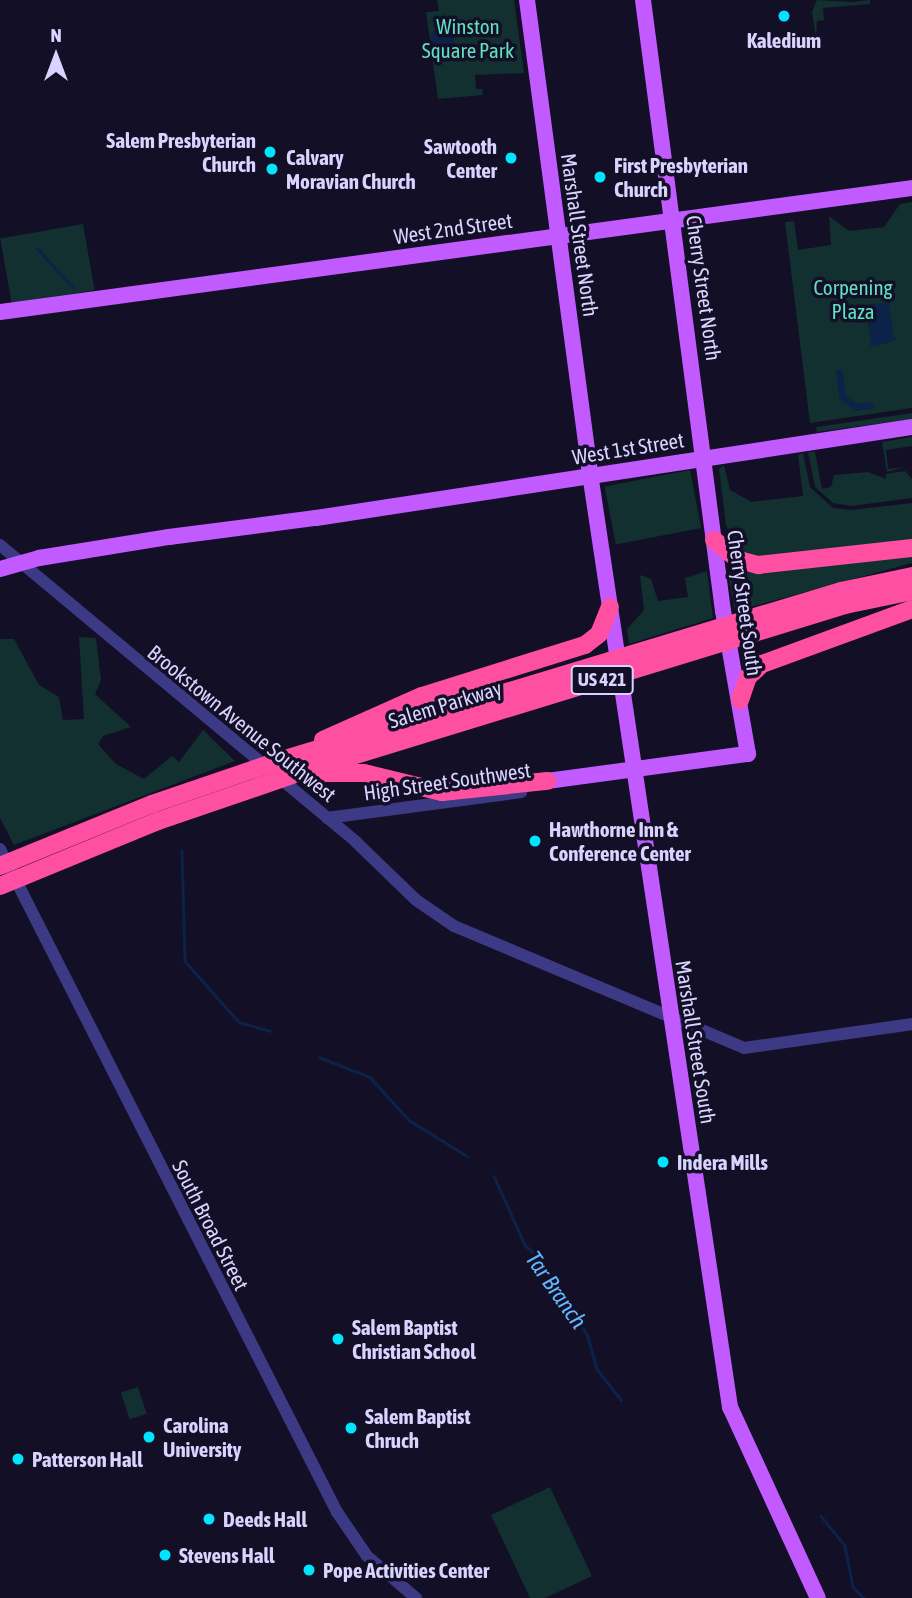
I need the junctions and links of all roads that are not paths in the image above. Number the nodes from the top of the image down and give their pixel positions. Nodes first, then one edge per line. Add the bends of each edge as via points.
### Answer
1 (527, 0) edge
2 (643, 0) edge
3 (912, 188) edge
4 (673, 219) junction
5 (559, 235) junction
6 (0, 312) edge
7 (912, 427) edge
8 (704, 458) junction
9 (591, 475) junction
10 (714, 540) junction
11 (0, 545) edge
12 (912, 548) edge
13 (22, 562) junction
14 (0, 569) edge
15 (912, 576) edge
16 (912, 591) edge
17 (610, 607) junction
18 (912, 609) edge
19 (740, 701) junction
20 (748, 754) joint
21 (300, 756) junction
22 (634, 771) junction
23 (294, 775) junction
24 (571, 780) junction
25 (547, 781) joint
26 (327, 818) junction
27 (0, 849) edge
28 (0, 866) edge
29 (0, 886) edge
30 (671, 1019) junction
31 (912, 1024) edge
32 (416, 1598) edge
33 (818, 1598) edge

1 - 5 main road, Marshall Street North
2 - 4 main road, Cherry Street North
3 - 4 main road, West 2nd Street
4 - 5 main road, West 2nd Street
4 - 8 main road, Cherry Street North
5 - 6 main road, West 2nd Street
5 - 9 main road, Marshall Street North
7 - 8 main road, West 1st Street
8 - 9 main road, West 1st Street
8 - 10 main road, Cherry Street South
9 - 13 main road, West 1st Street
9 - 17 main road, Marshall Street South
10 - 12 highway via 739,560 758,565
10 - 19 main road, Cherry Street South
11 - 13 street, Brookstown Avenue Southwest
13 - 14 main road, West 1st Street
13 - 26 street, Brookstown Avenue Southwest
15 - 21 highway, Salem Parkway / US 421 via 841,591
16 - 23 highway, Salem Parkway / US 421 via 845,605
17 - 21 highway via 599,634 585,645 411,701 311,744
17 - 22 main road, Marshall Street South
18 - 19 highway via 762,664 748,677
19 - 20 main road, Cherry Street South
20 - 22 main road, High Street Southwest
21 - 28 highway, Salem Parkway / US 421 via 152,804
22 - 24 main road, High Street Southwest
22 - 30 main road, Marshall Street South
23 - 25 highway via 355,772 454,792
23 - 29 highway, Salem Parkway / US 421 via 121,835
24 - 25 main road, High Street Southwest
24 - 26 street, High Street Southwest via 556,787
26 - 30 street, Brookstown Avenue Southwest via 416,900 454,926
27 - 32 street, South Broad Street via 337,1512 367,1556
30 - 31 street, Brookstown Avenue Southwest via 744,1048
30 - 33 main road, Marshall Street South via 730,1407

